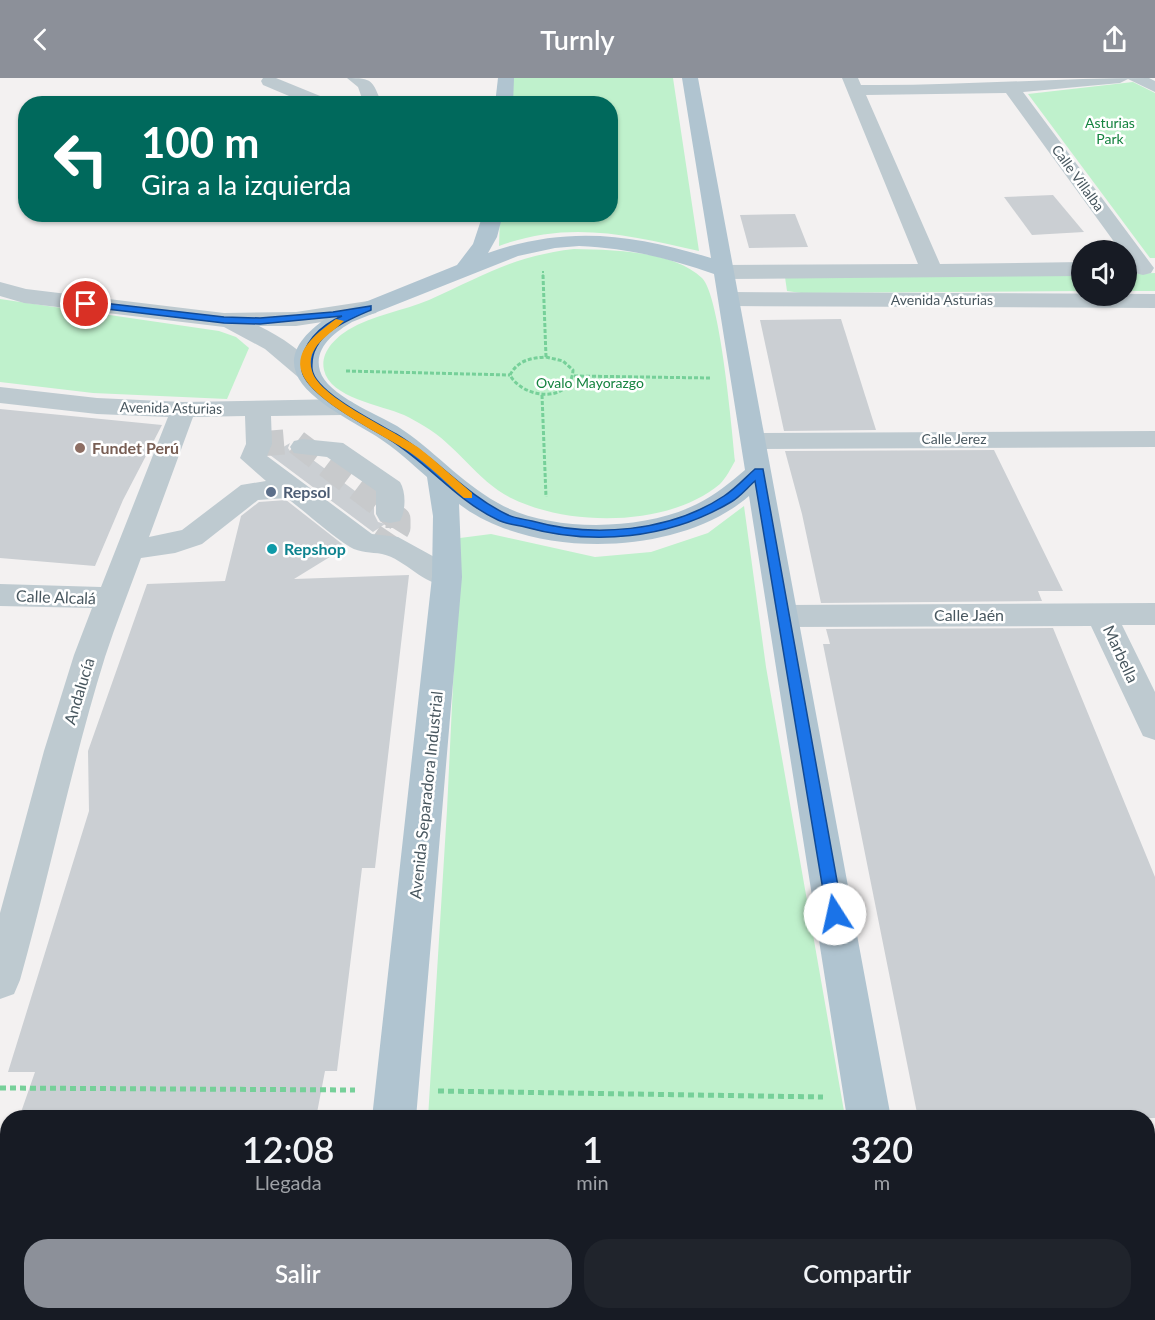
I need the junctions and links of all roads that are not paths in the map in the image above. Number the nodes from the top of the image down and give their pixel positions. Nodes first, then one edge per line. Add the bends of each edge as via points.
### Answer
1 (355, 78) edge
2 (506, 78) edge
3 (690, 78) edge
4 (1120, 78) edge
5 (1135, 78) edge
6 (269, 81) dead end
7 (852, 84) edge
8 (1155, 87) edge
9 (1011, 88) junction
10 (305, 96) edge
11 (370, 96) edge
12 (505, 96) edge
13 (492, 222) edge
14 (465, 268) junction
15 (1141, 268) edge
16 (1071, 269) edge
17 (932, 270) junction
18 (725, 271) junction
19 (0, 289) edge
20 (730, 299) junction
21 (1155, 301) edge
22 (368, 308) junction
23 (224, 320) junction
24 (307, 372) junction
25 (0, 395) edge
26 (343, 407) junction
27 (258, 409) junction
28 (183, 410) junction
29 (1155, 439) edge
30 (303, 447) dead end
31 (756, 456) junction
32 (440, 472) junction
33 (293, 489) junction
34 (390, 514) tunnel mouth
35 (131, 550) junction
36 (447, 577) junction
37 (0, 595) edge
38 (112, 598) junction
39 (1155, 614) edge
40 (1102, 615) junction
41 (784, 616) junction
42 (1155, 727) edge
43 (0, 980) edge
44 (396, 1104) edge
45 (868, 1107) edge

1 - 11 street via 365,84
2 - 12 main road
3 - 18 main road
4 - 9 street
5 - 8 street
6 - 10 street
7 - 9 street via 934,91
7 - 17 street
9 - 15 street, Calle Villalba
13 - 14 main road via 483,248
14 - 18 main road via 502,253 577,240 650,246
14 - 22 main road
16 - 17 street, Avenida Asturias
17 - 18 street, Avenida Asturias
18 - 20 main road
19 - 23 street via 24,296
20 - 21 street, Avenida Asturias
20 - 31 main road
22 - 23 street via 296,319
22 - 24 main road via 335,322 316,338 307,354
23 - 24 street via 271,342
24 - 26 main road via 321,391
25 - 28 street, Avenida Asturias via 97,406
26 - 27 street, Avenida Asturias
26 - 32 main road via 388,432
27 - 28 street, Avenida Asturias
27 - 33 street via 259,444 253,458
28 - 35 street, Andalucía
29 - 31 street, Calle Jerez
30 - 34 street via 334,448 390,488
31 - 32 main road via 729,499 688,519 640,531 591,534 503,518 469,497
31 - 41 main road
32 - 36 main road, Avenida Separadora Industrial via 447,516
33 - 35 street via 251,491 192,537
33 - 36 street via 362,542 388,544
35 - 38 street, Andalucía
36 - 44 main road, Avenida Separadora Industrial
37 - 38 street, Calle Alcalá
38 - 43 street, Andalucía via 60,751
39 - 40 street, Calle Jaén
40 - 41 street, Calle Jaén
40 - 42 street, Marbella
41 - 45 main road

